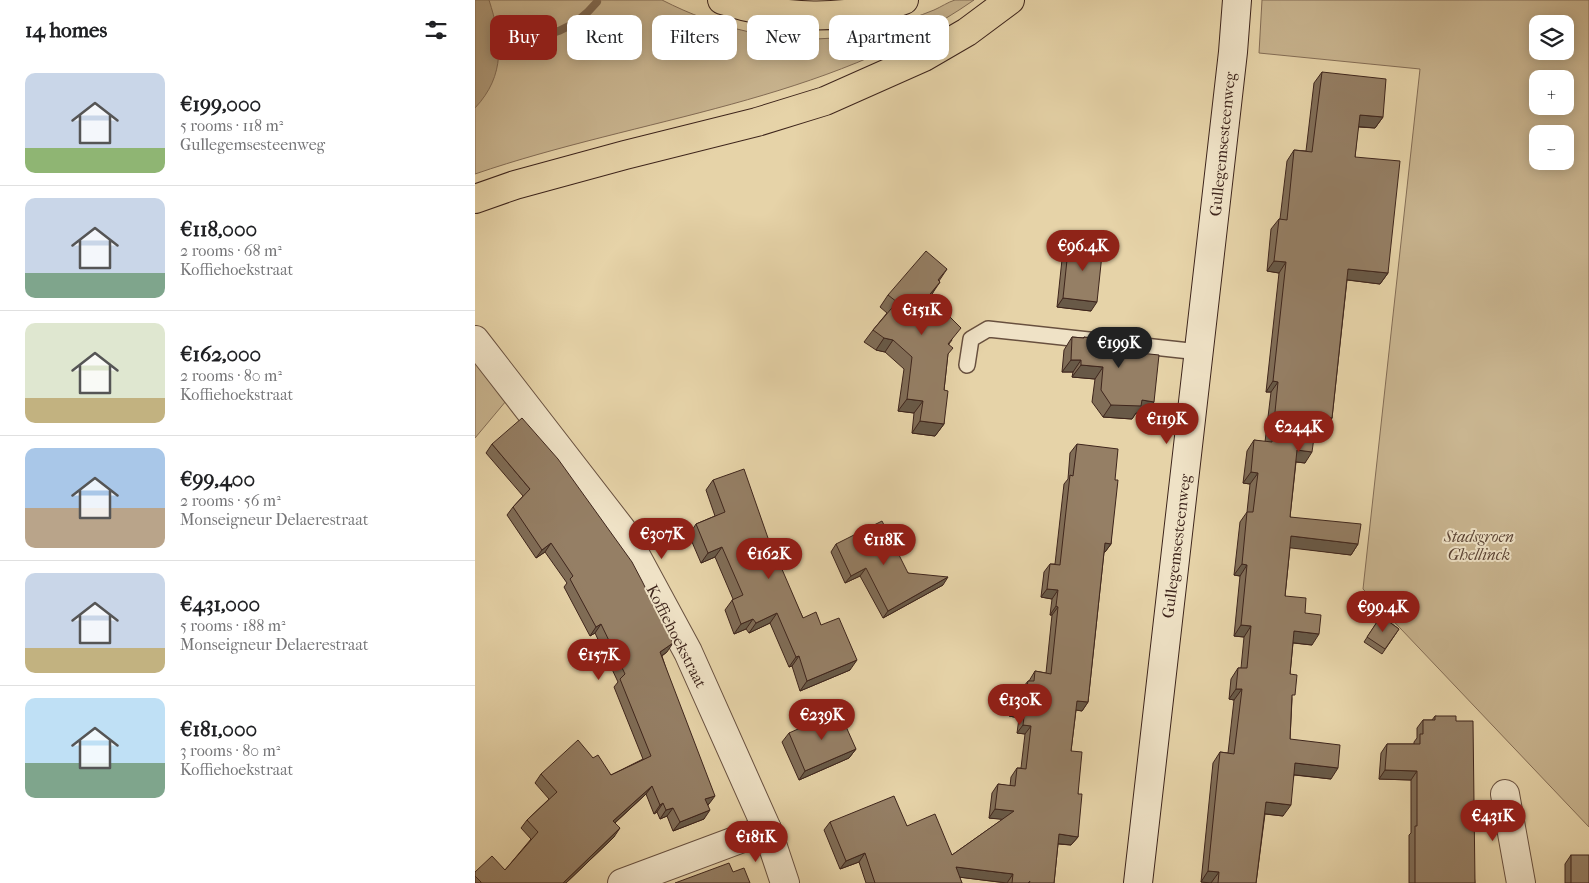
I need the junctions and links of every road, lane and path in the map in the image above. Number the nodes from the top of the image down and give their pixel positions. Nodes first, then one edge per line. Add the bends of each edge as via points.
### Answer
1 (722, 0) edge
2 (904, 0) edge
3 (1010, 0) edge
4 (1237, 0) edge
5 (475, 199) edge
6 (475, 340) edge
7 (1199, 352) junction
8 (967, 365) dead end
9 (1505, 794) dead end
10 (767, 829) junction
11 (622, 883) edge
12 (785, 883) edge
13 (1138, 883) edge
14 (1521, 883) edge

1 - 2 highway via 749,9 804,16 882,8
3 - 5 highway via 967,32 924,57 825,101 515,185
4 - 7 street, Gullegemsesteenweg
6 - 10 street, Koffiehoekstraat via 622,530 688,652
7 - 8 lane via 988,329 971,339
7 - 13 street, Gullegemsesteenweg
9 - 14 street
10 - 11 street
10 - 12 street, Koffiehoekstraat

